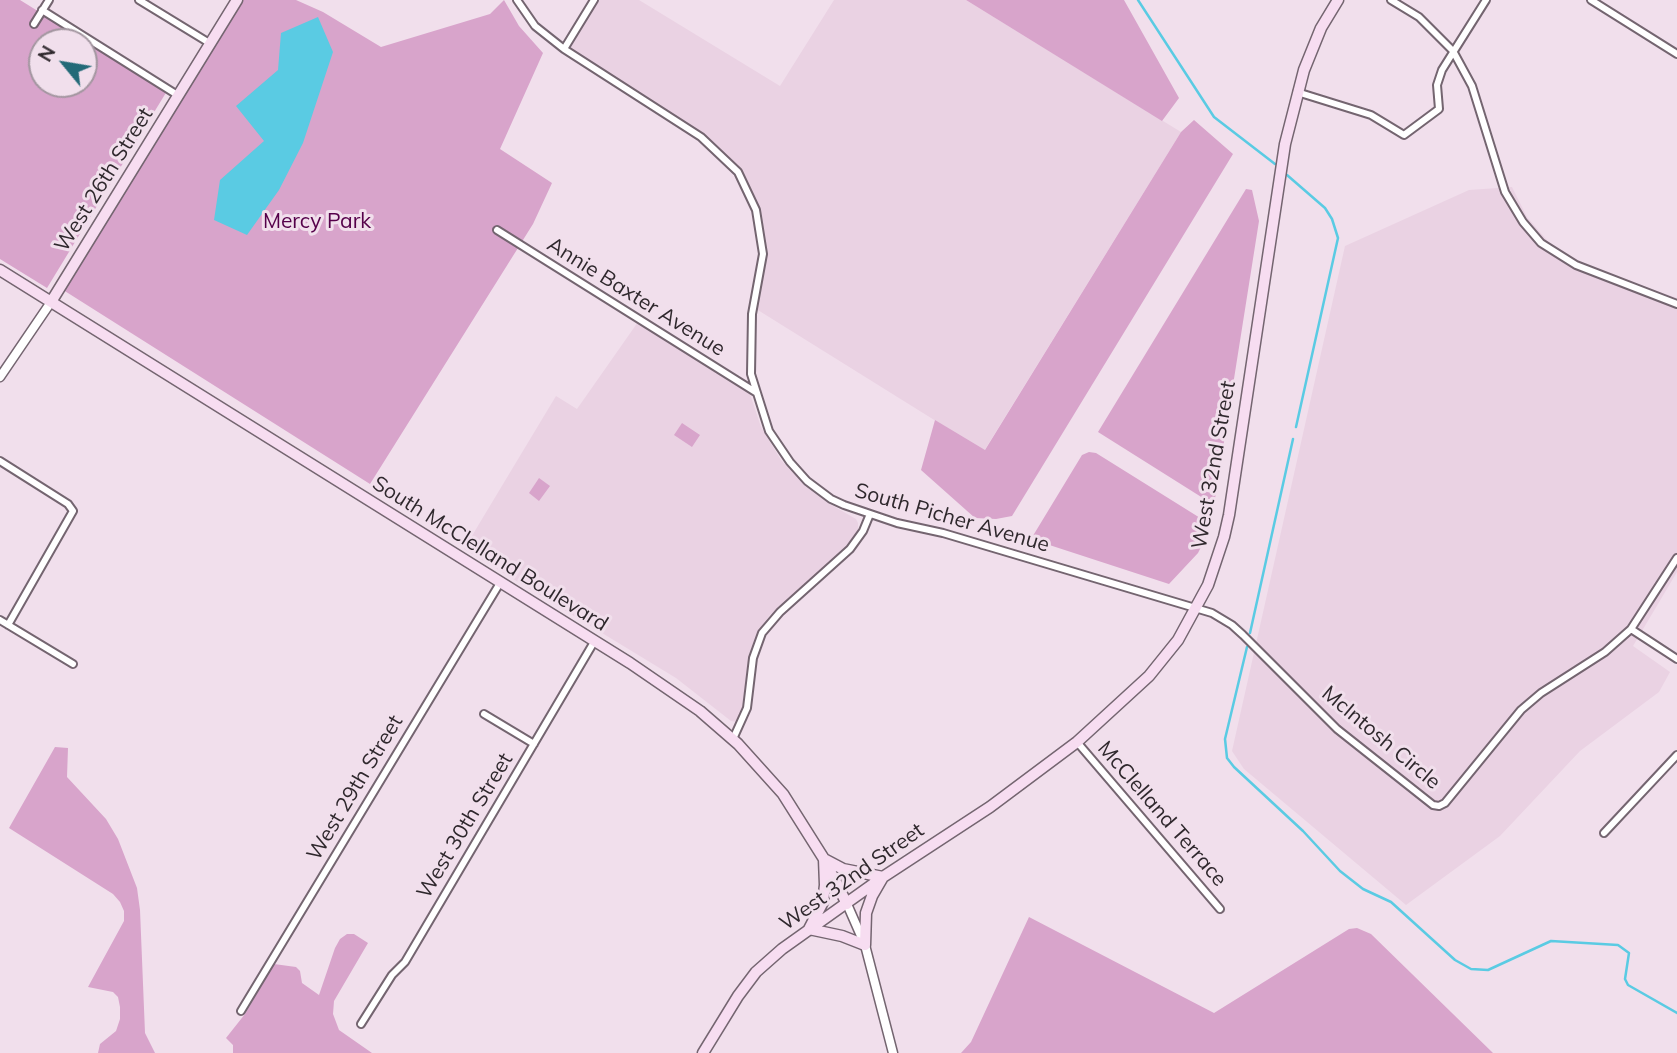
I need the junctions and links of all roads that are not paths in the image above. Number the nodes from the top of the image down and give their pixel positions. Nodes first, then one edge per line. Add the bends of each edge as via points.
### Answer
1 (49, 0) edge
2 (139, 0) edge
3 (237, 0) edge
4 (517, 0) edge
5 (594, 0) edge
6 (1338, 0) edge
7 (1391, 0) edge
8 (1486, 0) edge
9 (1591, 0) edge
10 (1610, 0) edge
11 (1605, 9) junction
12 (43, 10) junction
13 (34, 24) dead end
14 (211, 44) junction
15 (564, 49) junction
16 (1453, 51) junction
17 (1677, 54) edge
18 (1297, 92) junction
19 (179, 96) junction
20 (497, 230) dead end
21 (0, 270) edge
22 (51, 302) junction
23 (1677, 304) edge
24 (0, 377) edge
25 (757, 393) junction
26 (0, 461) edge
27 (870, 514) junction
28 (1677, 558) edge
29 (500, 583) junction
30 (1198, 607) junction
31 (0, 620) edge
32 (8, 625) junction
33 (1632, 629) junction
34 (594, 642) junction
35 (1677, 660) edge
36 (73, 664) dead end
37 (484, 714) dead end
38 (733, 739) junction
39 (1077, 742) junction
40 (534, 744) junction
41 (1677, 755) edge
42 (1604, 833) dead end
43 (824, 859) junction
44 (883, 877) junction
45 (847, 904) junction
46 (1220, 909) dead end
47 (809, 929) junction
48 (865, 945) junction
49 (241, 1011) dead end
50 (361, 1024) dead end
51 (703, 1053) edge
52 (893, 1053) edge

1 - 12 street
2 - 14 street
3 - 14 main road, West 26th Street
4 - 15 street, South Picher Avenue via 535,26
5 - 15 street
6 - 18 main road, West 32nd Street via 1313,47
7 - 16 street via 1419,17
8 - 16 street
9 - 11 street
10 - 11 street
11 - 17 street
12 - 13 street
12 - 19 street
14 - 19 main road, West 26th Street
15 - 25 street, South Picher Avenue via 701,137 738,172 756,210 763,254 752,313 751,374
16 - 18 street via 1437,85 1439,108 1404,135 1371,115
16 - 23 street via 1472,86 1499,179 1522,222 1565,260
18 - 30 main road, West 32nd Street via 1285,144 1229,515
19 - 22 main road, West 26th Street
20 - 25 street, Annie Baxter Avenue
21 - 22 main road, South McClelland Boulevard
22 - 24 street, West 26th Street
22 - 29 main road, South McClelland Boulevard
25 - 27 street, South Picher Avenue via 769,431 807,481 831,499
26 - 32 street via 73,511
27 - 30 street, South Picher Avenue
27 - 38 street via 850,550 762,634 753,658 747,708
28 - 33 street, McIntosh Circle
29 - 34 main road, South McClelland Boulevard
29 - 49 street, West 29th Street
30 - 33 street, McIntosh Circle via 1232,625 1337,729 1439,806 1521,710
30 - 39 main road, West 32nd Street via 1149,676
31 - 32 street
32 - 36 street
33 - 35 street
34 - 38 main road, South McClelland Boulevard via 678,695
34 - 40 street, West 30th Street
37 - 40 street
38 - 43 main road, South McClelland Boulevard via 783,794
39 - 44 main road, West 32nd Street via 990,807
39 - 46 street, McClelland Terrace
40 - 50 street, West 30th Street via 405,962
41 - 42 street
43 - 44 main road via 843,869
43 - 45 main road, South McClelland Boulevard
43 - 47 main road via 822,902
44 - 45 main road, West 32nd Street
44 - 48 main road via 866,912
45 - 47 main road, West 32nd Street
45 - 48 street
47 - 48 main road
47 - 51 main road, West 32nd Street via 756,972
48 - 52 street

